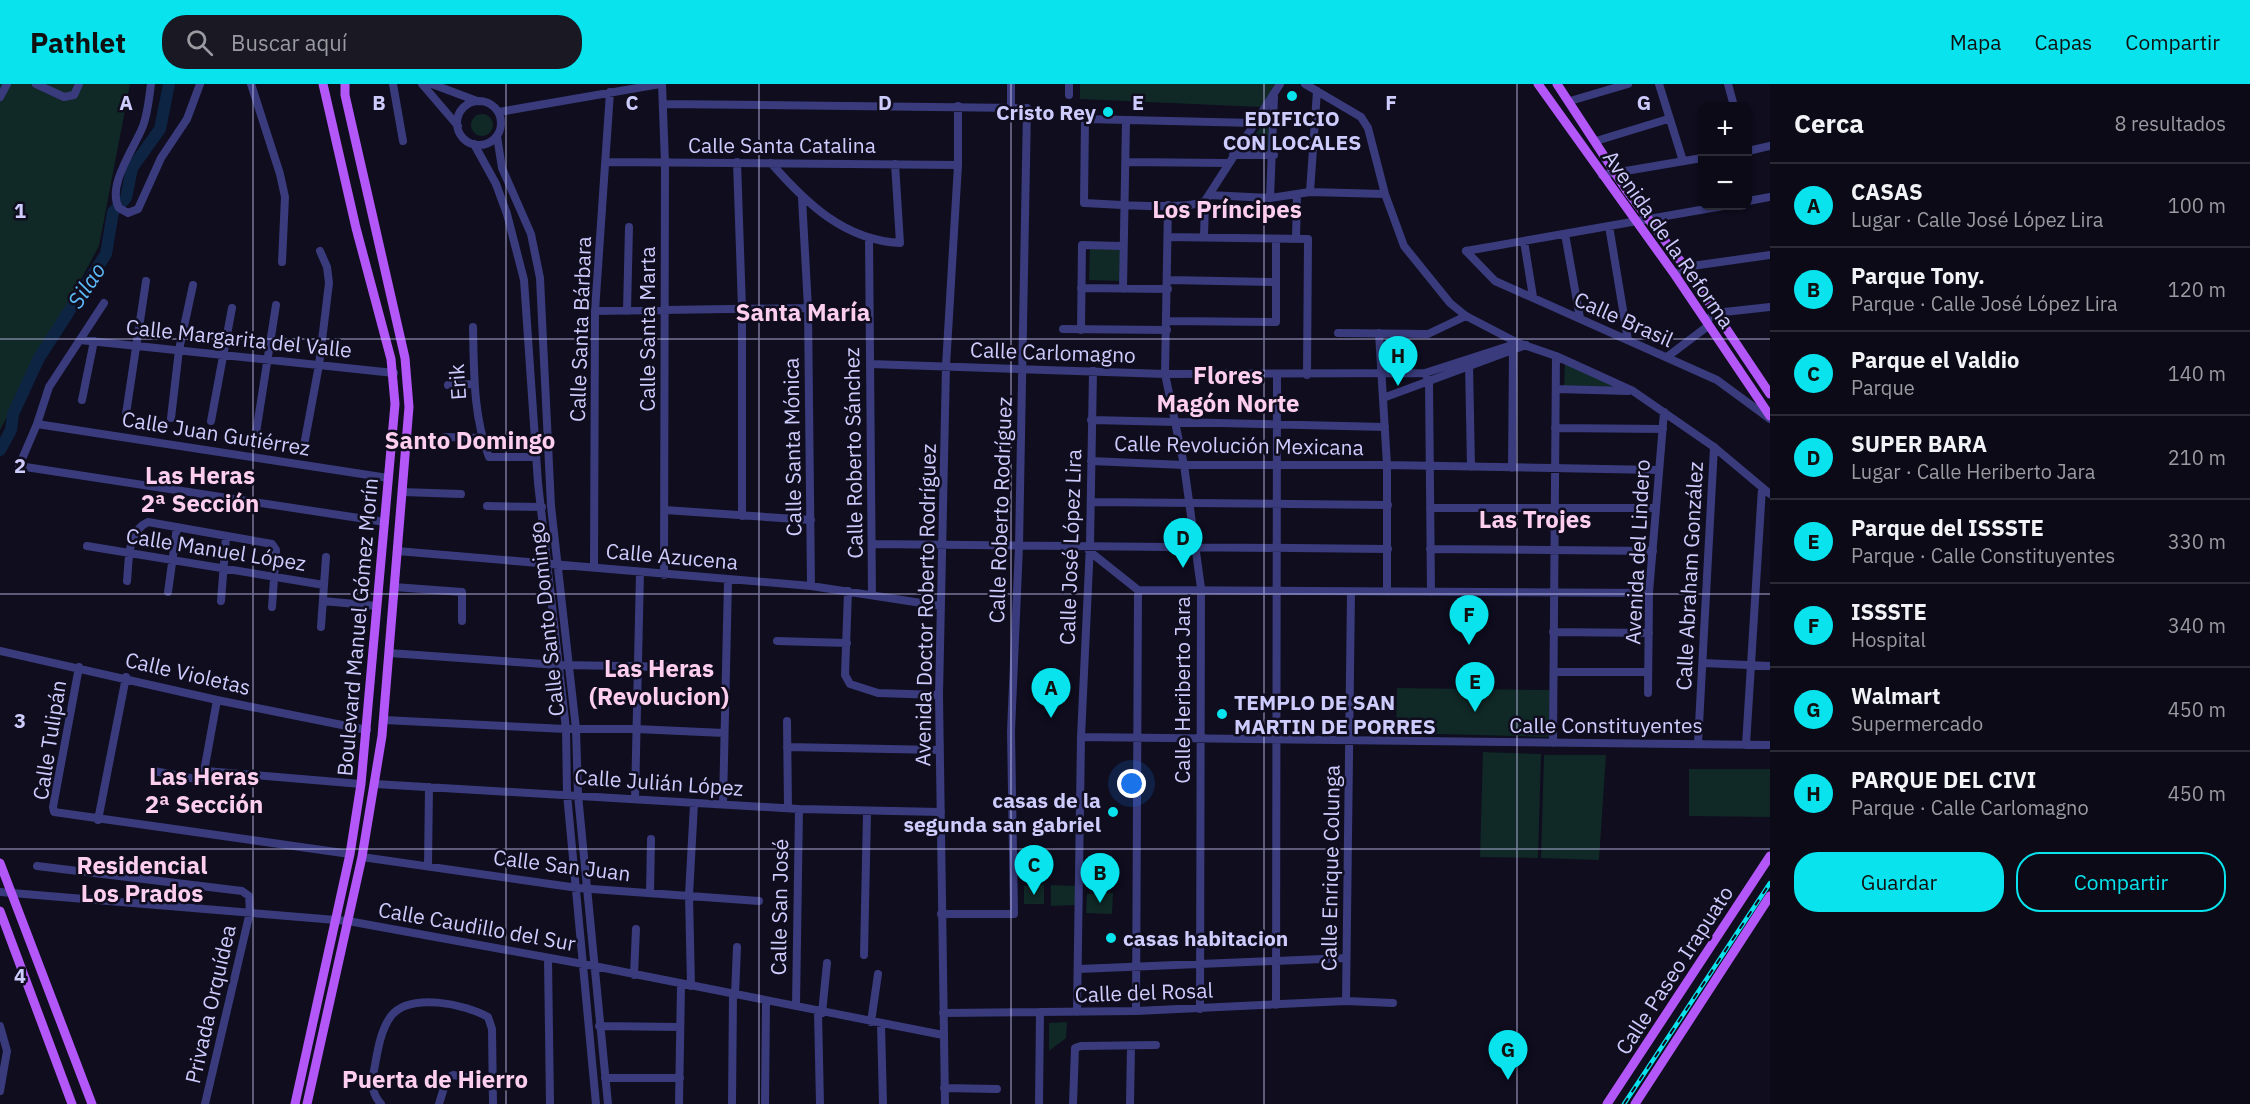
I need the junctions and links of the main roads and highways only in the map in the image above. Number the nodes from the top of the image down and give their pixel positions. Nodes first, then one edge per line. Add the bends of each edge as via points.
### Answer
1 (323, 84) edge
2 (345, 84) edge
3 (1538, 84) edge
4 (1557, 84) edge
5 (1770, 394) edge
6 (1770, 417) edge
7 (402, 497) junction
8 (386, 501) junction
9 (1770, 856) edge
10 (1, 870) edge
11 (1770, 896) edge
12 (0, 911) edge
13 (34, 953) junction
14 (17, 957) junction
15 (72, 1104) edge
16 (77, 1104) edge
17 (86, 1104) edge
18 (92, 1104) edge
19 (294, 1104) edge
20 (307, 1104) edge
21 (1607, 1104) edge
22 (1635, 1104) edge

1 - 8 main road, Boulevard Manuel Gómez Morín via 394,373
2 - 7 main road, Boulevard Manuel Gómez Morín via 408,374
3 - 6 main road, Avenida de la Reforma via 1675,274
4 - 5 main road, Avenida de la Reforma
7 - 8 main road
7 - 20 main road, Boulevard Manuel Gómez Morín via 375,784
8 - 19 main road, Boulevard Manuel Gómez Morín via 361,784 350,854
9 - 21 main road, Calle Paseo Irapuato
10 - 13 main road
11 - 22 main road, Calle Paseo Irapuato
12 - 14 main road
13 - 17 main road via 39,978
13 - 18 main road
14 - 15 main road
14 - 16 main road

